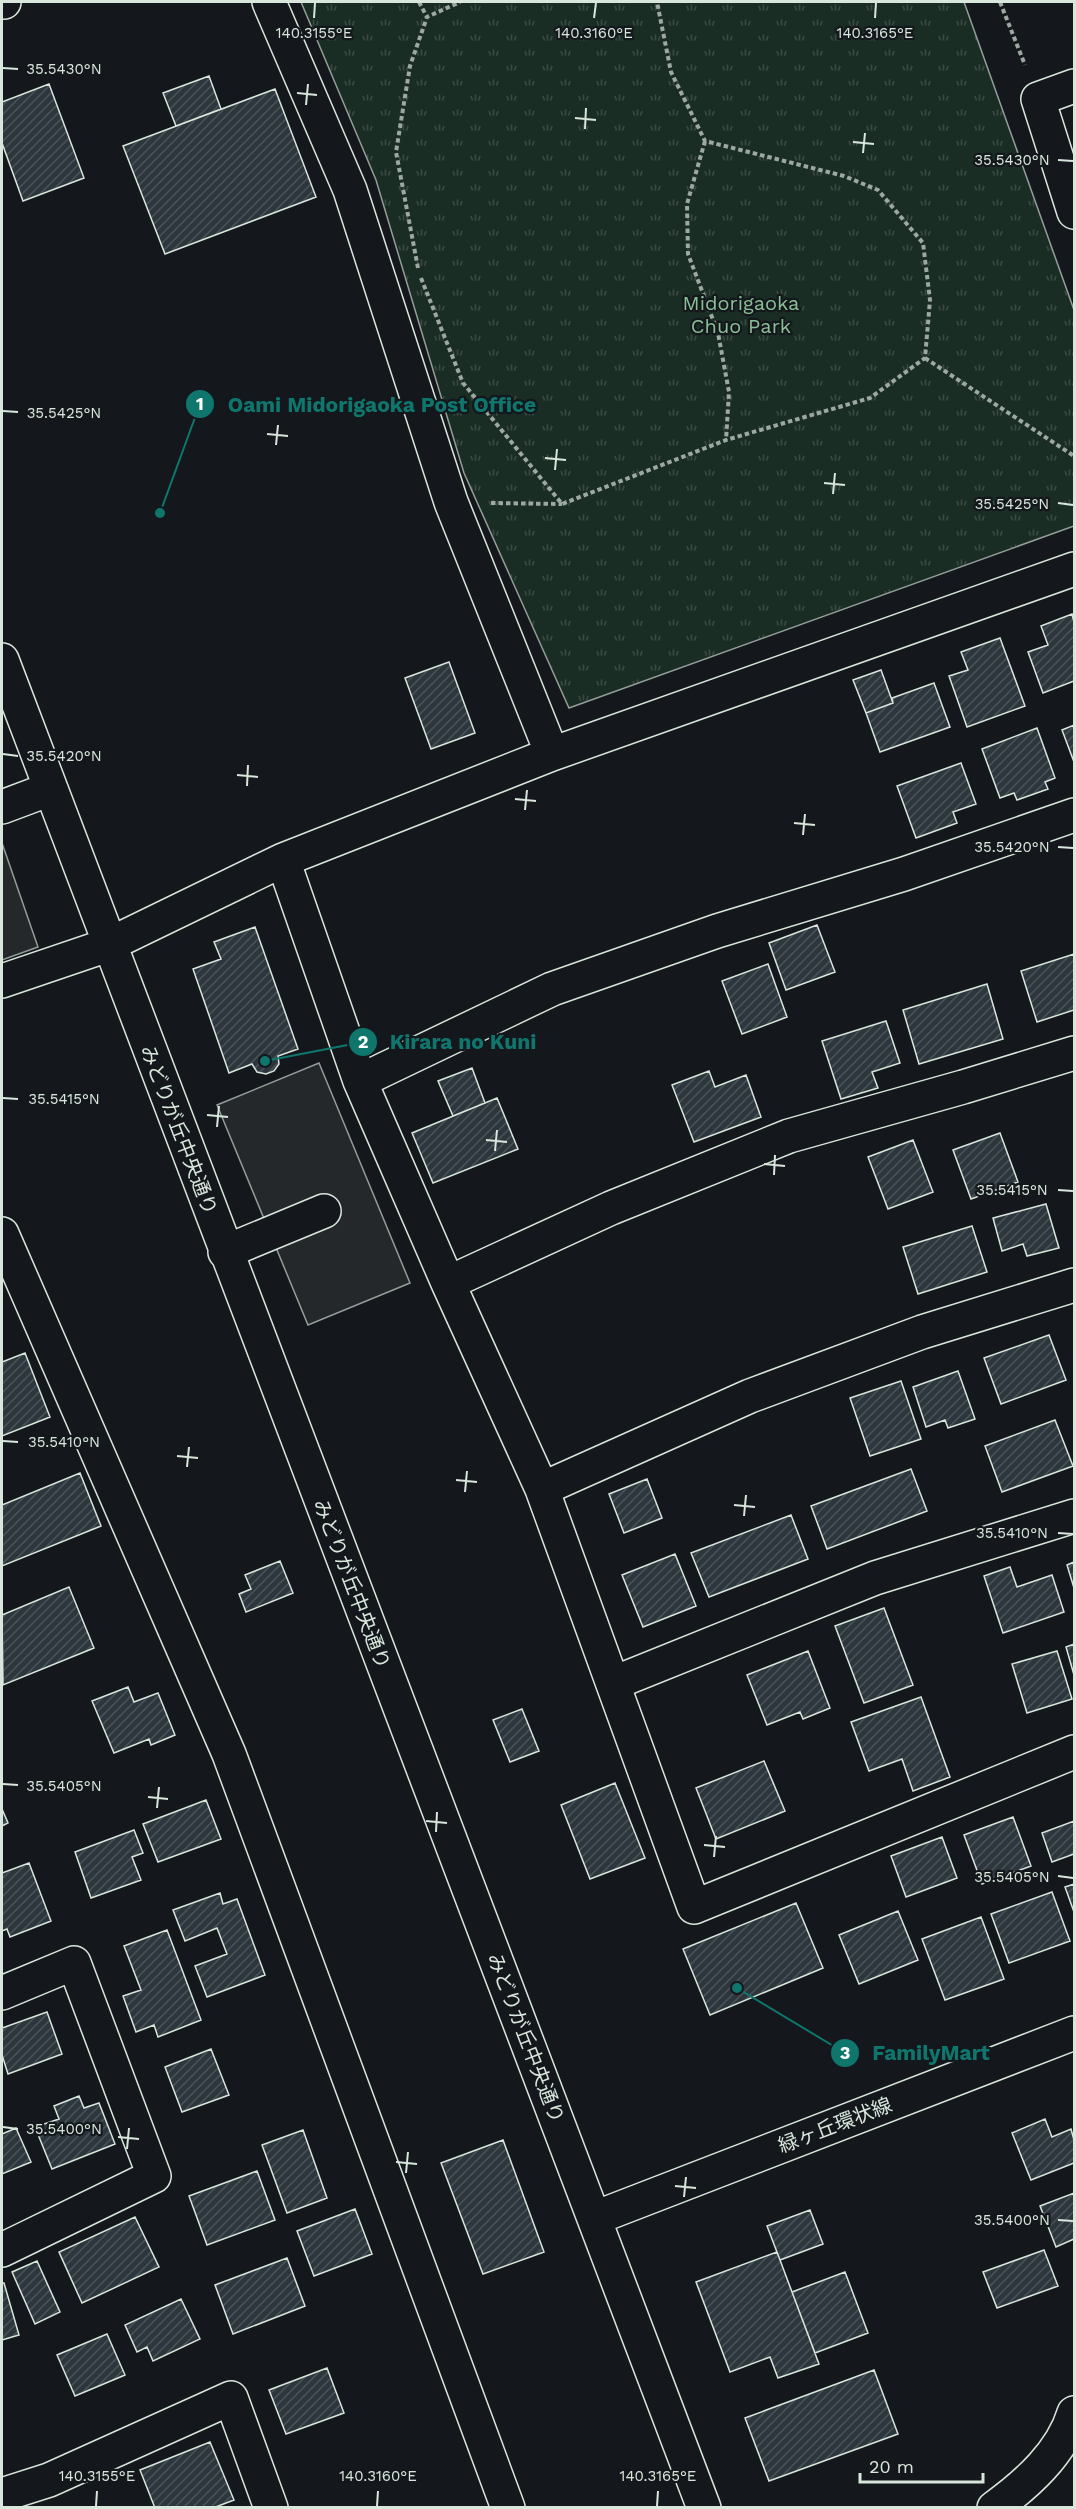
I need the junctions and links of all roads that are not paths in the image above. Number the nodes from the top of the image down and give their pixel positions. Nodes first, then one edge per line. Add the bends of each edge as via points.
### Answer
1 (269, 2) edge
2 (1074, 86) edge
3 (1074, 212) edge
4 (1074, 569) edge
5 (2, 660) edge
6 (552, 754) junction
7 (50, 789) junction
8 (2, 807) edge
9 (1074, 815) edge
10 (283, 860) junction
11 (108, 945) junction
12 (2, 981) edge
13 (1074, 1053) edge
14 (360, 1081) junction
15 (324, 1211) dead end
16 (2, 1234) edge
17 (225, 1252) junction
18 (448, 1283) junction
19 (1074, 1285) edge
20 (542, 1489) junction
21 (1074, 1516) edge
22 (614, 1683) junction
23 (1074, 1752) edge
24 (2, 1993) edge
25 (1074, 2033) edge
26 (595, 2218) junction
27 (2, 2250) edge
28 (1074, 2414) edge
29 (2, 2495) edge
30 (270, 2508) edge
31 (508, 2508) edge
32 (704, 2508) edge
33 (994, 2508) edge

1 - 6 street via 350,190 451,502
2 - 3 street via 1038,99
4 - 6 street
5 - 7 street, みどりが丘中央通り
6 - 10 street
7 - 8 street
7 - 11 street, みどりが丘中央通り
9 - 14 street via 552,989
10 - 11 street
10 - 14 street
11 - 12 street
11 - 17 street, みどりが丘中央通り
13 - 18 street via 789,1136 611,1208
14 - 18 street
15 - 17 street
16 - 31 street via 229,1754
17 - 26 street, みどりが丘中央通り
18 - 20 street
19 - 20 street via 922,1332 750,1396
20 - 22 street
21 - 22 street via 875,1578
22 - 23 street via 694,1907
24 - 27 street via 74,1963 154,2176
25 - 26 street, 緑ヶ丘環状線
26 - 32 street, みどりが丘中央通り
28 - 33 street via 1069,2431 1026,2485
29 - 30 street via 50,2480 231,2398

